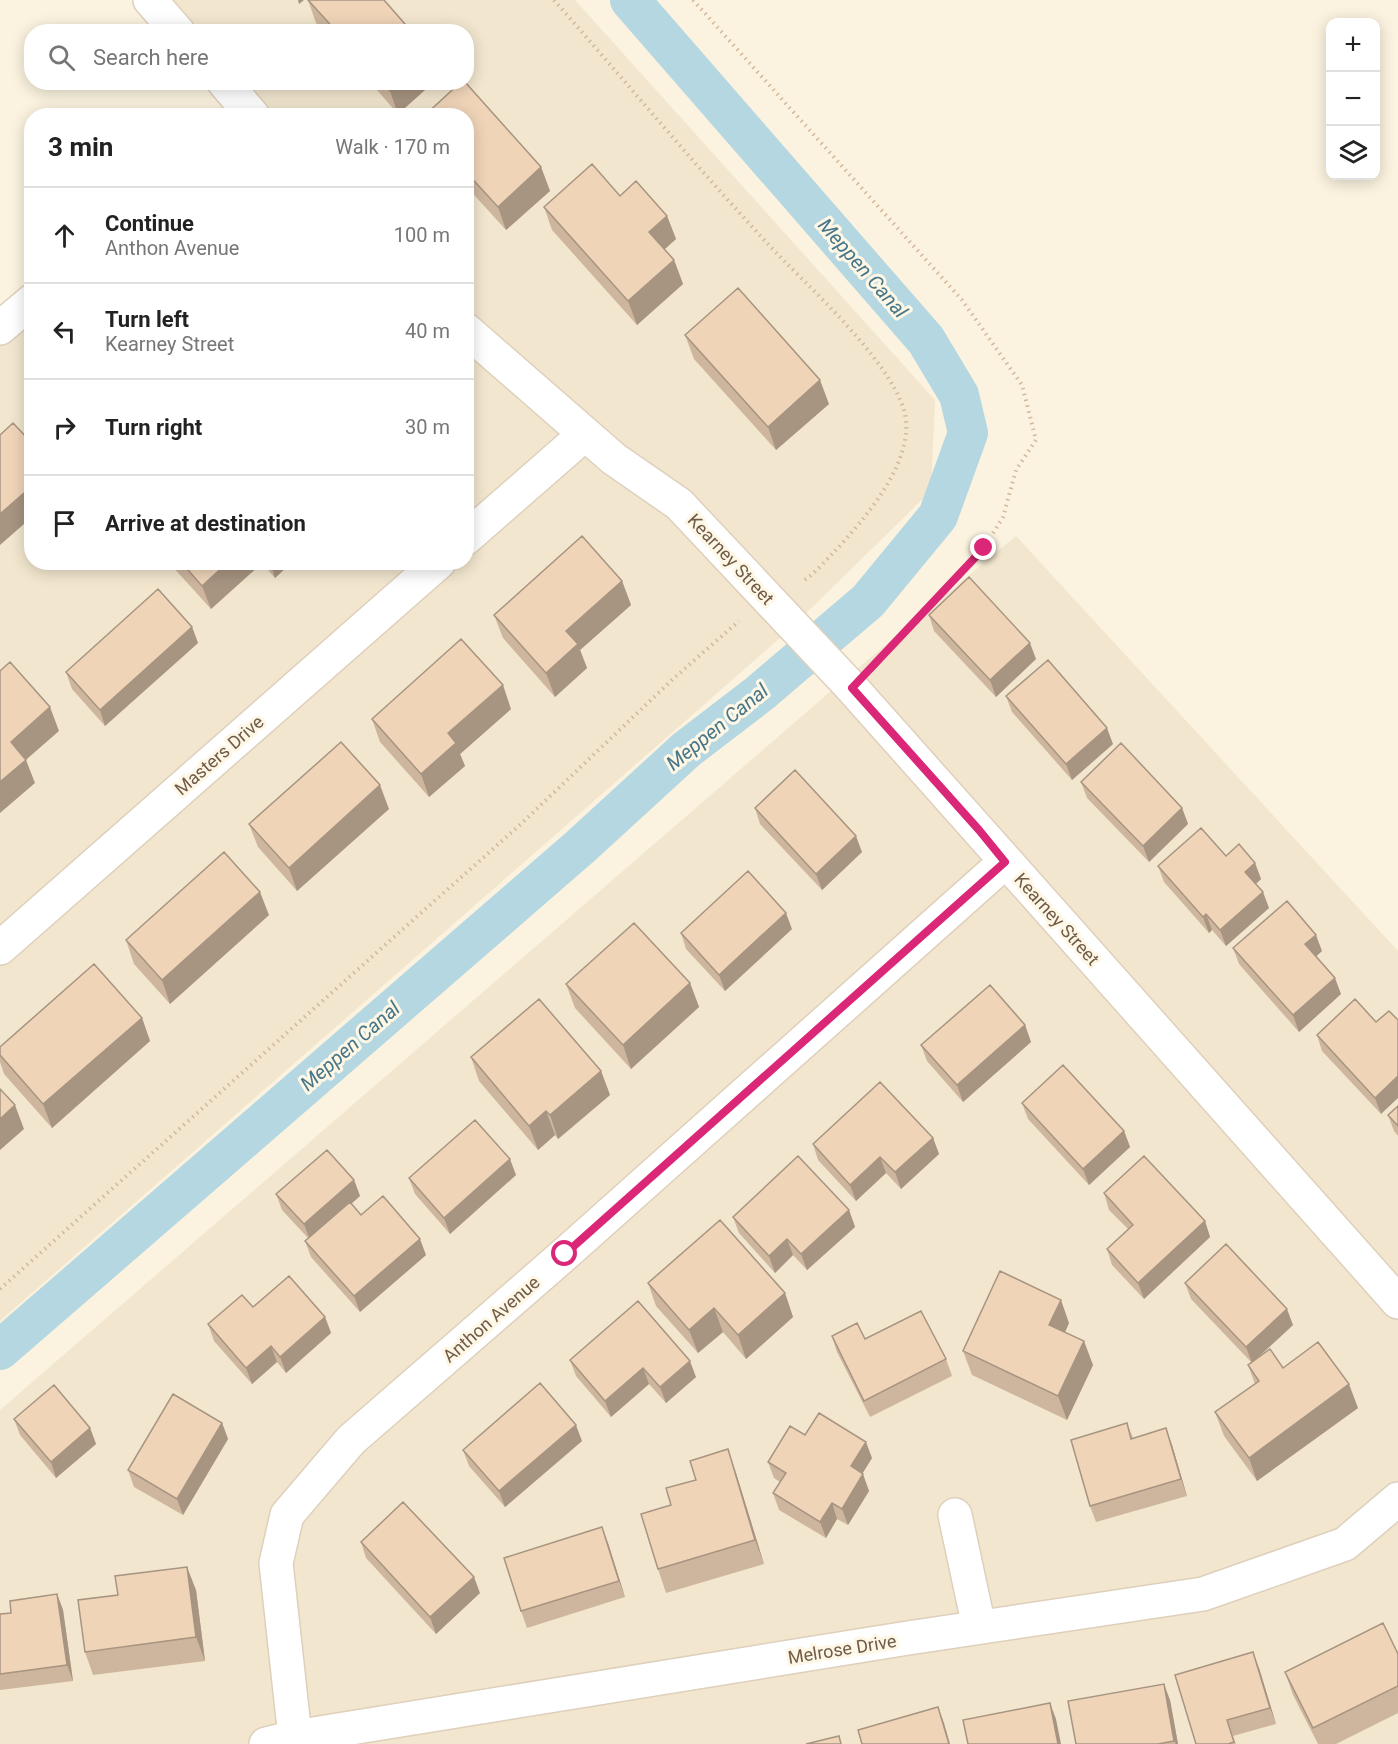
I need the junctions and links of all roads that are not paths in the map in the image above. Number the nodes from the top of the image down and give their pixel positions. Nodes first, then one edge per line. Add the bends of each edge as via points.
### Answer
1 (150, 0) edge
2 (171, 24) edge
3 (230, 90) edge
4 (244, 108) edge
5 (24, 307) edge
6 (0, 328) edge
7 (474, 337) edge
8 (585, 434) junction
9 (474, 531) edge
10 (430, 570) edge
11 (1005, 862) junction
12 (0, 948) edge
13 (1398, 1302) edge
14 (1398, 1499) edge
15 (955, 1515) dead end
16 (979, 1627) junction
17 (280, 1741) edge

1 - 2 street
3 - 4 street
5 - 6 street
7 - 8 street, Kearney Street
8 - 9 street
8 - 11 street, Kearney Street via 679,504 848,684
10 - 12 street, Masters Drive
11 - 13 street, Kearney Street
11 - 17 street, Anthon Avenue via 574,1247 351,1440 286,1515 276,1563
14 - 16 street, Melrose Drive via 1345,1544 1203,1594
15 - 16 street
16 - 17 street, Melrose Drive

